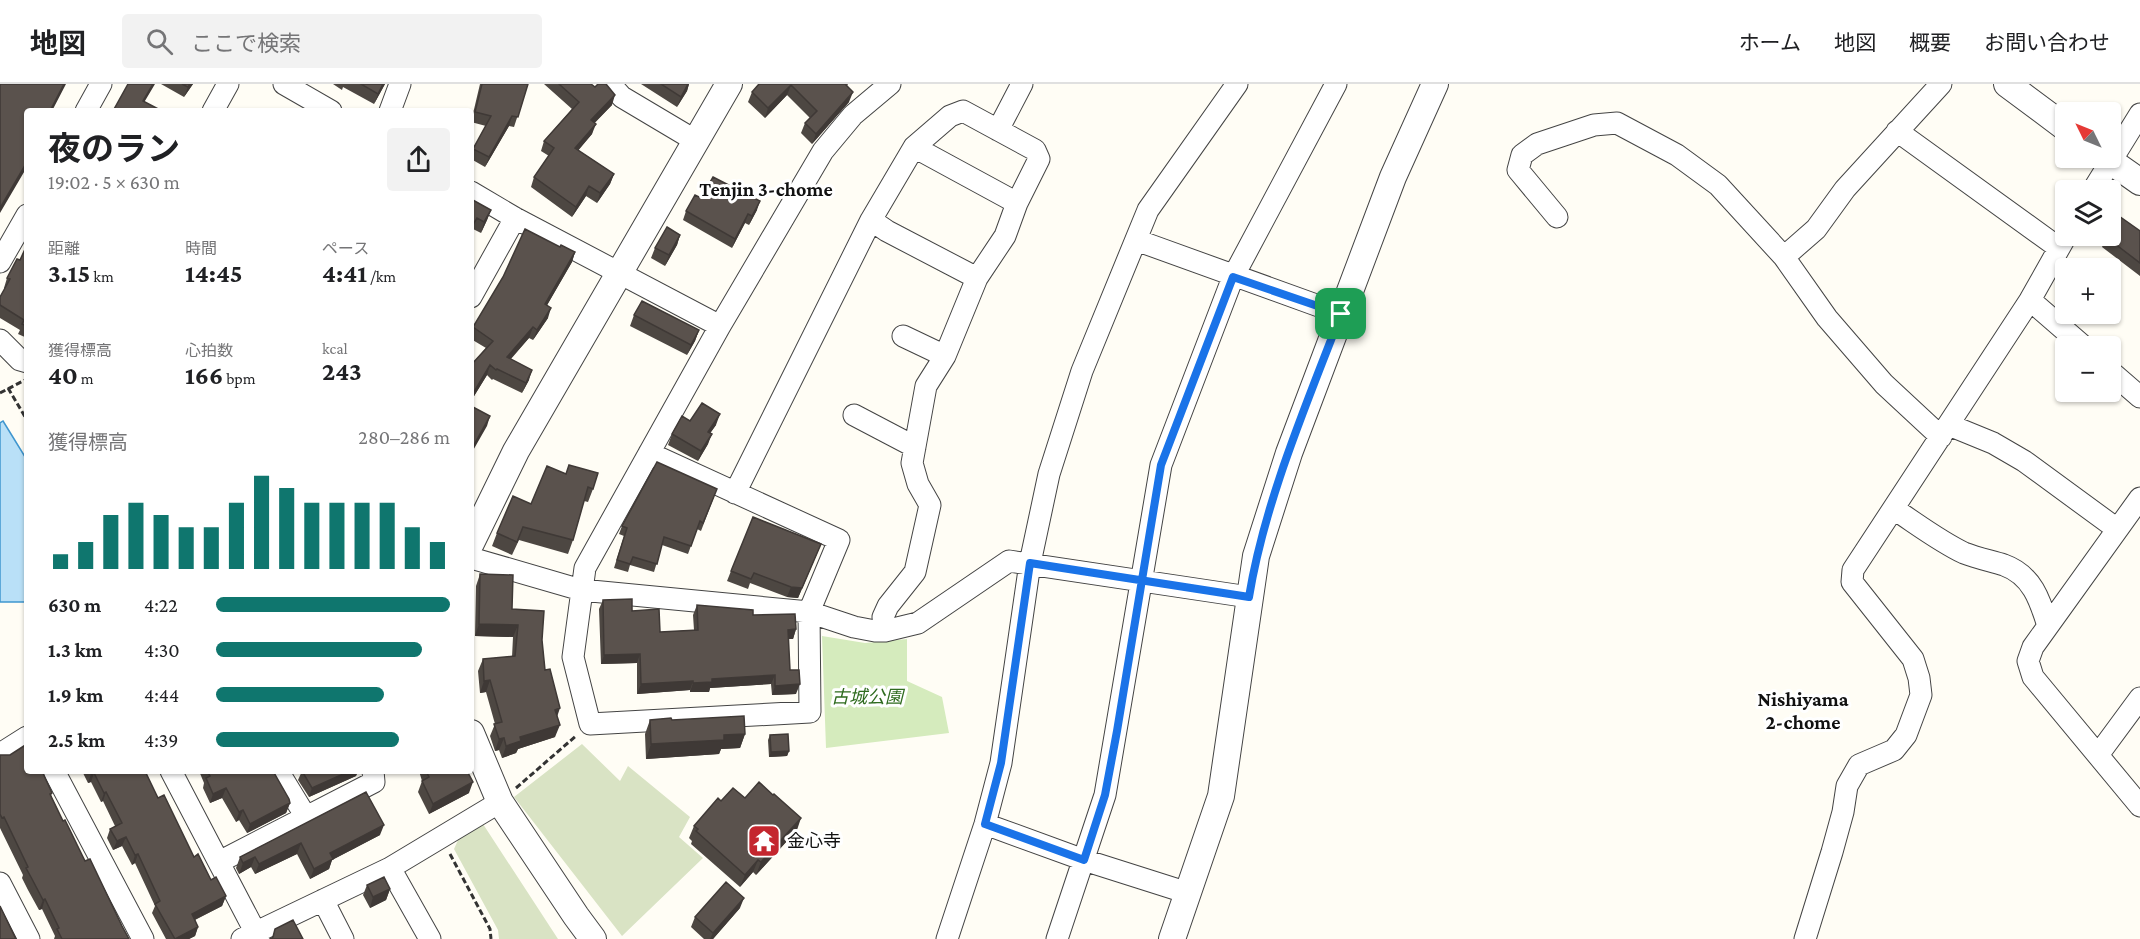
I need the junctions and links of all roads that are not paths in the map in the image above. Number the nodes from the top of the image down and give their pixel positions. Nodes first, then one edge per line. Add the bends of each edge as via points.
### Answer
1 (102, 84) edge
2 (228, 84) edge
3 (284, 84) edge
4 (400, 84) edge
5 (610, 84) edge
6 (729, 84) edge
7 (890, 84) edge
8 (1022, 84) edge
9 (1237, 84) edge
10 (1336, 84) edge
11 (1435, 84) edge
12 (1941, 84) edge
13 (2007, 84) edge
14 (88, 108) edge
15 (215, 108) edge
16 (326, 108) edge
17 (391, 108) edge
18 (2140, 114) edge
19 (2055, 120) edge
20 (998, 130) junction
21 (1897, 131) junction
22 (696, 141) junction
23 (2121, 142) edge
24 (914, 147) junction
25 (2121, 168) edge
26 (2140, 182) edge
27 (474, 194) edge
28 (1017, 203) junction
29 (1557, 217) dead end
30 (515, 218) junction
31 (24, 219) edge
32 (871, 220) junction
33 (2055, 237) edge
34 (1136, 240) junction
35 (2061, 246) edge
36 (1784, 257) junction
37 (0, 262) edge
38 (619, 273) junction
39 (1233, 277) junction
40 (977, 278) junction
41 (474, 292) edge
42 (2030, 300) junction
43 (1341, 314) junction
44 (720, 326) junction
45 (903, 336) dead end
46 (2071, 336) edge
47 (0, 340) edge
48 (945, 356) junction
49 (24, 361) edge
50 (2121, 381) edge
51 (2140, 397) edge
52 (854, 415) dead end
53 (1945, 431) junction
54 (915, 447) junction
55 (649, 453) junction
56 (735, 493) junction
57 (2140, 498) edge
58 (1894, 509) junction
59 (2117, 529) junction
60 (474, 537) edge
61 (474, 559) edge
62 (1030, 563) junction
63 (1143, 582) junction
64 (581, 590) junction
65 (1249, 597) junction
66 (809, 612) junction
67 (2048, 626) junction
68 (885, 631) junction
69 (2140, 698) edge
70 (24, 739) edge
71 (474, 740) edge
72 (0, 754) edge
73 (2098, 755) junction
74 (56, 774) edge
75 (173, 774) edge
76 (281, 774) edge
77 (374, 774) edge
78 (500, 802) junction
79 (2140, 806) edge
80 (306, 818) junction
81 (985, 824) junction
82 (1084, 860) junction
83 (219, 862) junction
84 (390, 868) junction
85 (0, 883) edge
86 (1188, 892) junction
87 (323, 900) junction
88 (252, 937) edge
89 (29, 939) edge
90 (142, 939) edge
91 (343, 939) edge
92 (430, 939) edge
93 (593, 939) edge
94 (947, 939) edge
95 (1057, 939) edge
96 (1172, 939) edge
97 (1805, 939) edge

1 - 14 street
2 - 15 street
3 - 16 street
4 - 17 street
5 - 22 street via 622,97
6 - 22 street
7 - 44 street via 853,115 823,151
8 - 20 street
9 - 34 street via 1149,210
10 - 39 street
11 - 43 street via 1393,177
12 - 21 street
13 - 19 street
18 - 23 street
20 - 24 street via 963,111 950,116
20 - 28 street via 1035,150 1039,159
21 - 33 street
21 - 36 street via 1845,189 1816,229
22 - 38 street
24 - 28 street
24 - 32 street
25 - 26 street
27 - 30 street
28 - 40 street via 1005,236
29 - 36 street via 1518,170 1522,156 1537,144 1594,125 1617,123 1677,155 1718,184
30 - 38 street
30 - 41 street
31 - 37 street
32 - 40 street
32 - 56 street
34 - 39 street
34 - 62 street via 1082,371 1049,474
35 - 42 street
36 - 53 street via 1834,327 1884,384
38 - 44 street
38 - 60 street via 516,450
39 - 43 street
39 - 63 street via 1161,465
40 - 48 street
42 - 46 street
42 - 53 street
43 - 65 street via 1289,453 1256,556
44 - 55 street
45 - 48 street
47 - 49 street
48 - 54 street via 926,386
50 - 51 street
52 - 54 street
53 - 58 street
53 - 59 street via 1993,443
54 - 68 street via 912,463 930,505 915,572 888,606 883,617
55 - 56 street
55 - 64 street via 585,567
56 - 66 street via 839,540
57 - 59 street
58 - 67 street via 1966,554 2008,566 2027,579 2038,594
58 - 97 street via 1861,555 1852,582 1913,659 1921,695 1905,735 1894,750 1859,765 1847,786 1843,812
59 - 67 street
61 - 64 street
62 - 63 street
62 - 68 street via 1010,561 918,623
62 - 81 street via 1001,763
63 - 65 street
63 - 82 street via 1105,795
64 - 66 street
64 - 66 street via 573,657 590,724 810,711
65 - 86 street via 1221,796
66 - 68 street via 854,627
67 - 73 street via 2028,662 2033,677
69 - 73 street
70 - 72 street
71 - 78 street
73 - 79 street
74 - 90 street
75 - 83 street
76 - 80 street
77 - 80 street via 375,782
78 - 84 street
78 - 93 street
80 - 83 street
81 - 82 street
81 - 94 street
82 - 86 street
82 - 95 street
83 - 88 street
84 - 87 street
84 - 92 street
85 - 89 street
86 - 96 street
87 - 88 street
87 - 91 street

